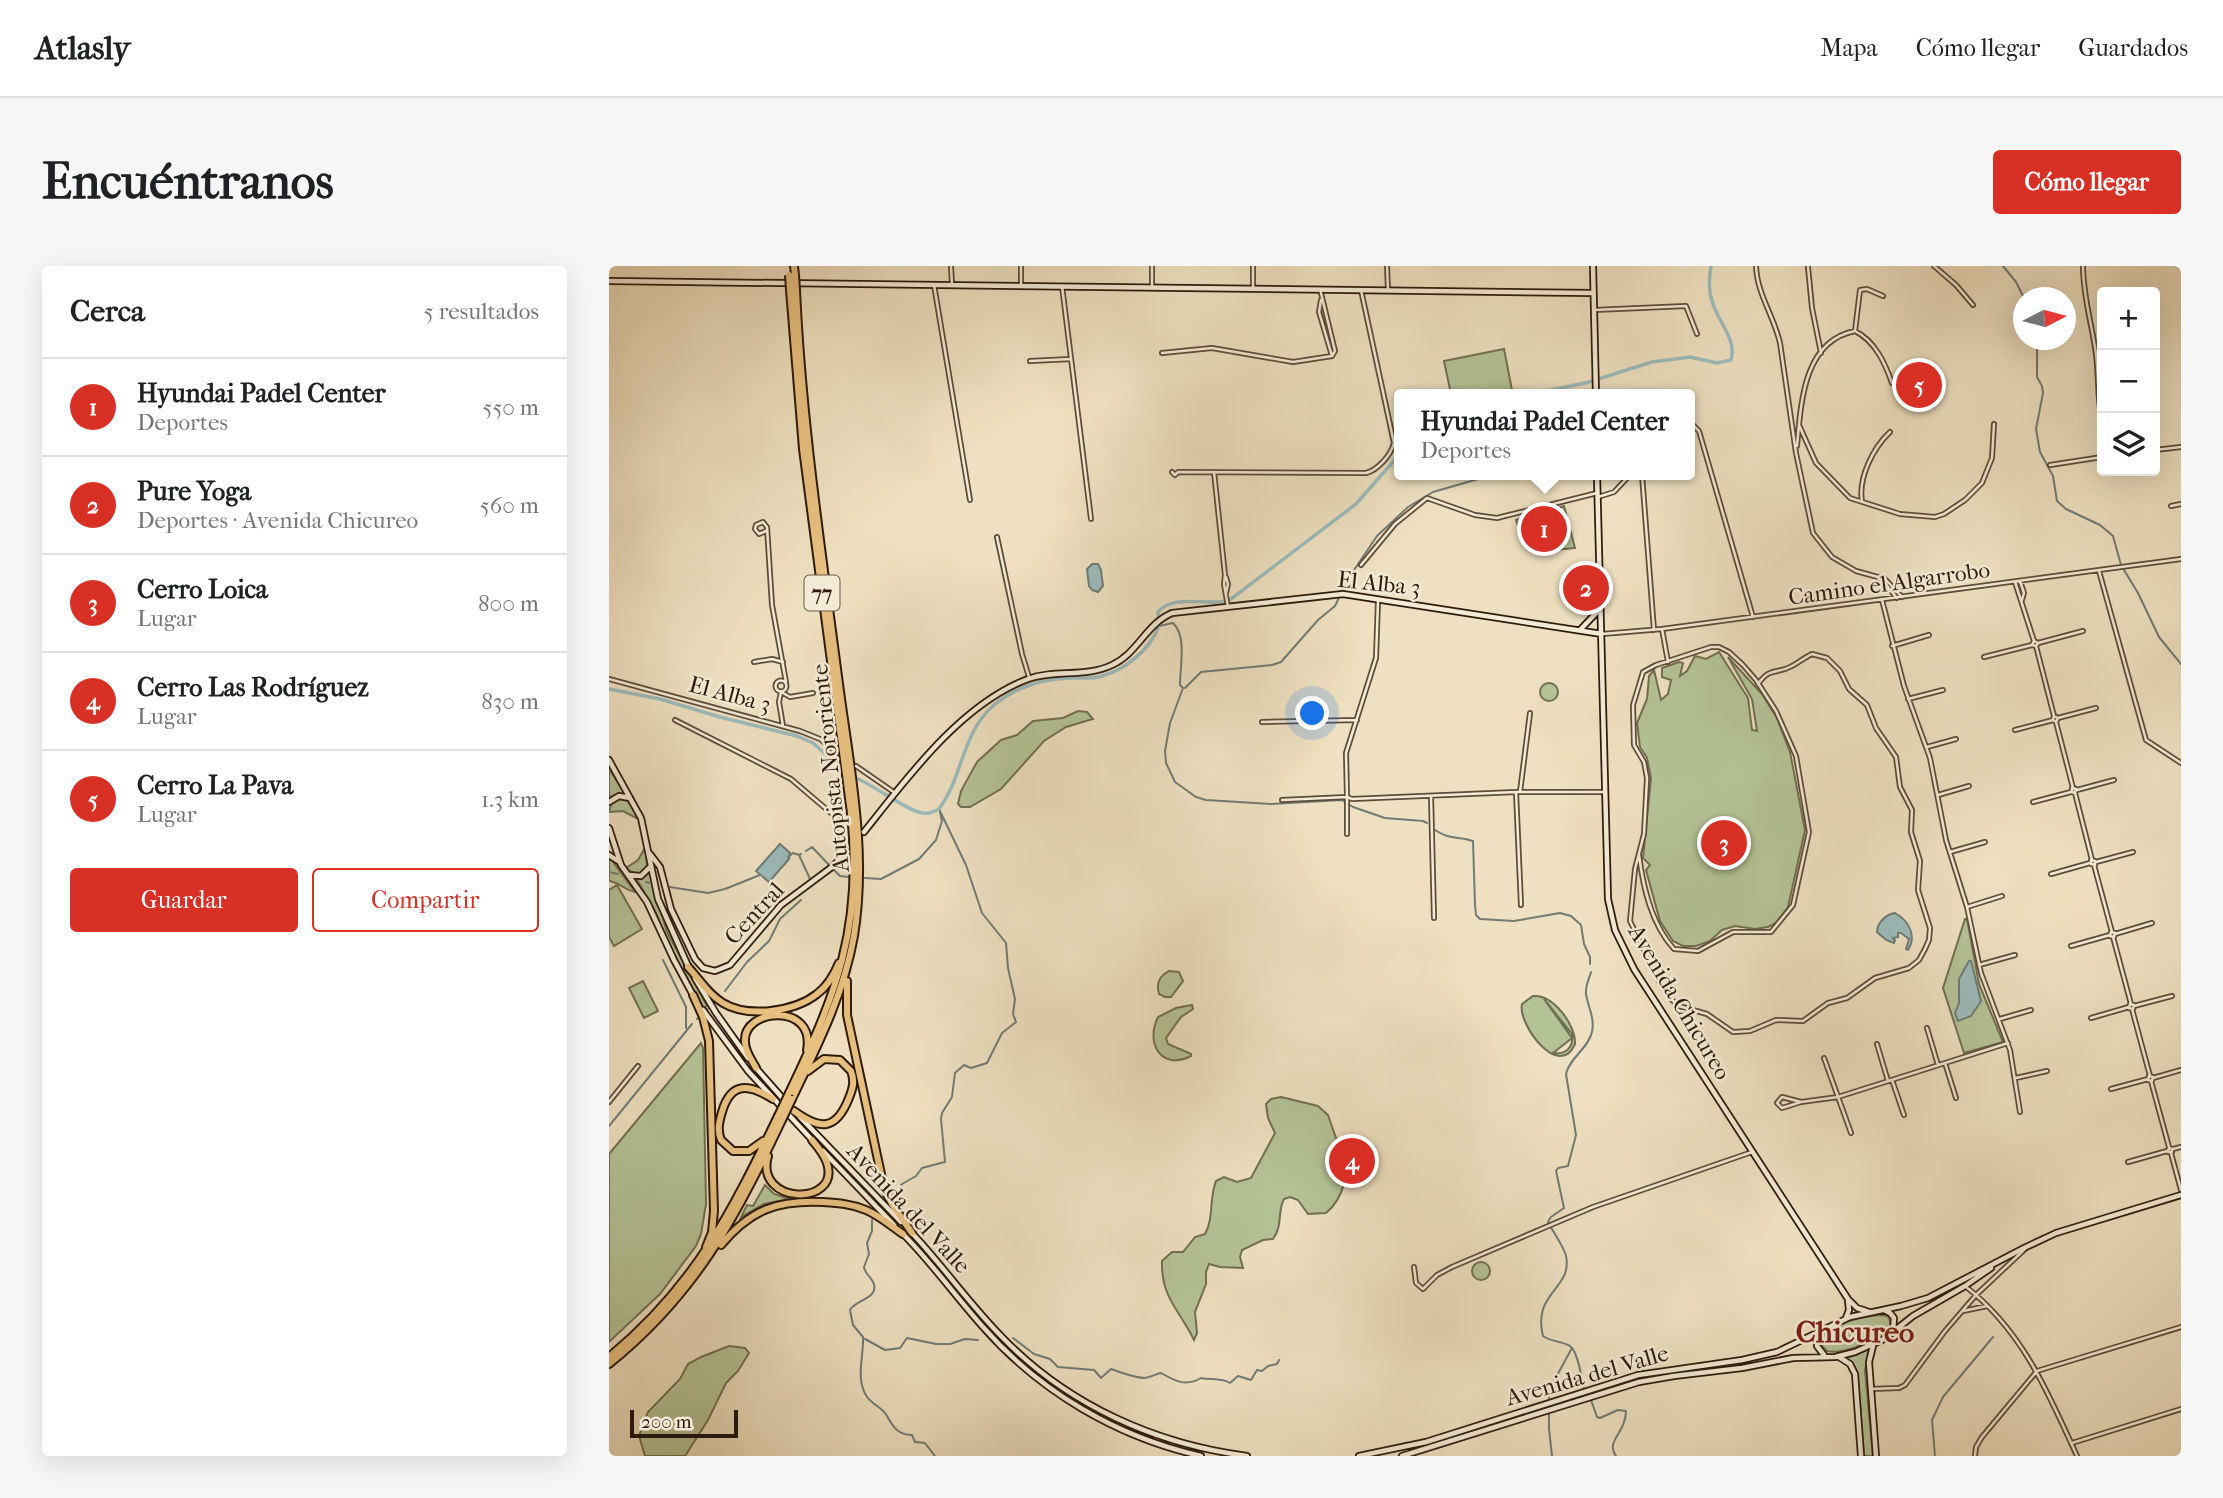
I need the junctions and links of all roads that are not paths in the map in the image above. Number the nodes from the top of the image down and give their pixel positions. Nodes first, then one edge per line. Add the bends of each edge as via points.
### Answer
1 (792, 266) edge
2 (951, 266) edge
3 (1021, 266) edge
4 (1152, 266) edge
5 (1253, 266) edge
6 (1387, 266) edge
7 (1593, 266) edge
8 (1756, 266) edge
9 (1934, 266) edge
10 (2083, 266) edge
11 (1808, 267) edge
12 (609, 281) edge
13 (935, 285) junction
14 (952, 285) junction
15 (1021, 286) junction
16 (1062, 286) junction
17 (1152, 286) junction
18 (1253, 288) junction
19 (1320, 289) junction
20 (793, 290) junction
21 (1361, 290) junction
22 (1388, 290) junction
23 (1593, 293) junction
24 (1883, 296) dead end
25 (1973, 305) dead end
26 (1594, 310) junction
27 (1855, 331) junction
28 (1697, 334) dead end
29 (1162, 352) dead end
30 (1821, 353) junction
31 (1071, 359) junction
32 (1030, 361) dead end
33 (1892, 383) dead end
34 (1596, 389) edge
35 (2101, 413) edge
36 (1994, 424) dead end
37 (1799, 425) junction
38 (1695, 427) edge
39 (1890, 432) dead end
40 (2181, 447) edge
41 (2160, 449) edge
42 (1796, 453) junction
43 (2097, 458) edge
44 (2050, 465) dead end
45 (1178, 472) dead end
46 (1214, 472) junction
47 (1597, 480) edge
48 (1625, 480) edge
49 (1642, 480) edge
50 (1597, 495) junction
51 (970, 500) dead end
52 (1862, 501) junction
53 (2181, 504) edge
54 (2171, 506) dead end
55 (1091, 519) dead end
56 (766, 531) dead end
57 (997, 537) dead end
58 (2181, 559) edge
59 (1361, 565) dead end
60 (2099, 570) junction
61 (2020, 581) junction
62 (2015, 582) junction
63 (1379, 598) junction
64 (1900, 598) junction
65 (1882, 600) junction
66 (2022, 600) junction
67 (1228, 603) junction
68 (1601, 608) junction
69 (1753, 617) junction
70 (1587, 625) junction
71 (1662, 629) junction
72 (1580, 630) junction
73 (1654, 630) junction
74 (2083, 631) dead end
75 (1589, 632) junction
76 (1602, 634) junction
77 (1929, 635) dead end
78 (2035, 644) junction
79 (1892, 646) junction
80 (1984, 657) dead end
81 (754, 662) dead end
82 (783, 662) junction
83 (1668, 662) junction
84 (609, 679) edge
85 (1030, 679) junction
86 (786, 682) junction
87 (1758, 684) junction
88 (1943, 690) dead end
89 (781, 692) junction
90 (813, 693) dead end
91 (1908, 699) junction
92 (2096, 708) dead end
93 (1530, 713) dead end
94 (2055, 719) junction
95 (675, 720) dead end
96 (1357, 720) junction
97 (1262, 722) dead end
98 (783, 726) junction
99 (2015, 730) dead end
100 (1956, 739) dead end
101 (1927, 747) junction
102 (837, 753) dead end
103 (609, 760) edge
104 (2181, 762) edge
105 (856, 766) dead end
106 (2114, 780) dead end
107 (1969, 786) dead end
108 (2074, 791) junction
109 (1518, 792) junction
110 (1605, 792) junction
111 (1938, 795) junction
112 (893, 796) junction
113 (1431, 796) junction
114 (1347, 797) junction
115 (1282, 800) dead end
116 (633, 801) junction
117 (609, 802) edge
118 (2033, 802) dead end
119 (609, 828) edge
120 (864, 832) dead end
121 (1347, 834) dead end
122 (1985, 842) dead end
123 (1950, 852) junction
124 (2133, 852) dead end
125 (650, 854) junction
126 (846, 854) joint
127 (609, 855) edge
128 (1639, 855) junction
129 (2093, 862) junction
130 (621, 864) junction
131 (650, 867) junction
132 (660, 867) junction
133 (625, 873) junction
134 (2051, 874) dead end
135 (2002, 896) dead end
136 (1521, 905) dead end
137 (1967, 907) junction
138 (1434, 918) dead end
139 (2153, 923) dead end
140 (2112, 934) junction
141 (846, 945) junction
142 (2071, 946) dead end
143 (2015, 955) dead end
144 (848, 962) junction
145 (1979, 965) junction
146 (688, 967) junction
147 (693, 995) junction
148 (2172, 996) dead end
149 (2132, 1007) junction
150 (2031, 1010) dead end
151 (2091, 1018) dead end
152 (2000, 1019) junction
153 (1927, 1028) dead end
154 (2008, 1042) junction
155 (1877, 1044) dead end
156 (1824, 1058) dead end
157 (804, 1062) junction
158 (1945, 1063) junction
159 (1938, 1065) junction
160 (638, 1066) dead end
161 (756, 1068) junction
162 (2181, 1070) edge
163 (2047, 1071) dead end
164 (803, 1077) junction
165 (2015, 1078) junction
166 (2151, 1078) junction
167 (1890, 1081) junction
168 (2111, 1089) dead end
169 (790, 1096) junction
170 (1838, 1097) junction
171 (773, 1098) junction
172 (1956, 1098) dead end
173 (1801, 1101) junction
174 (609, 1102) edge
175 (794, 1111) junction
176 (2020, 1112) dead end
177 (1904, 1115) dead end
178 (1851, 1133) dead end
179 (772, 1135) junction
180 (812, 1140) junction
181 (2181, 1147) edge
182 (2170, 1150) junction
183 (1752, 1152) junction
184 (2128, 1162) dead end
185 (2181, 1190) edge
186 (2181, 1195) edge
187 (912, 1233) junction
188 (903, 1234) junction
189 (2031, 1244) junction
190 (2012, 1254) junction
191 (700, 1265) junction
192 (1414, 1267) dead end
193 (1965, 1286) junction
194 (1976, 1295) junction
195 (1848, 1299) junction
196 (1987, 1306) junction
197 (1883, 1310) junction
198 (1961, 1311) junction
199 (1869, 1312) junction
200 (1846, 1318) junction
201 (2181, 1326) edge
202 (1822, 1329) junction
203 (1893, 1332) junction
204 (1874, 1344) junction
205 (1827, 1356) junction
206 (1839, 1356) junction
207 (609, 1357) edge
208 (609, 1364) edge
209 (2038, 1371) junction
210 (1870, 1390) junction
211 (2181, 1409) edge
212 (2072, 1443) junction
213 (2076, 1455) edge
214 (1201, 1456) edge
215 (1247, 1456) edge
216 (1359, 1456) edge
217 (1402, 1456) edge
218 (1861, 1456) edge
219 (1876, 1456) edge
220 (1975, 1456) edge

1 - 20 highway, Autopista Nororiente / 77, bridge
2 - 14 street
3 - 15 street
4 - 17 street
5 - 18 street
6 - 22 street
7 - 23 main road
8 - 42 street via 1762,301 1779,339
9 - 25 street
10 - 35 street
11 - 30 street
12 - 13 main road
13 - 14 main road
13 - 51 street
14 - 15 main road
15 - 16 main road
16 - 17 main road
16 - 31 street
17 - 18 main road
18 - 19 main road
19 - 21 main road
19 - 29 street via 1319,312 1332,356 1293,362 1212,348
20 - 141 highway, Autopista Nororiente / 77 via 803,449 853,830 854,885
20 - 144 highway, Autopista Nororiente / 77 via 858,832 858,902
21 - 22 main road
21 - 46 street via 1392,450 1368,472
22 - 23 main road
23 - 26 main road
24 - 27 street via 1860,290
26 - 28 street via 1686,306
26 - 34 main road
27 - 30 street via 1835,339
27 - 33 street via 1877,351
30 - 37 street via 1805,382
31 - 32 street
31 - 55 street
36 - 52 street via 1992,457 1982,483 1944,514 1905,515
37 - 42 street
37 - 52 street via 1822,472 1848,497
38 - 69 street
39 - 52 street via 1875,449 1861,485
40 - 41 street
42 - 64 street via 1809,522 1817,540 1845,565 1880,577
43 - 44 street
45 - 46 street
46 - 67 street
47 - 50 main road, Avenida Chicureo
48 - 50 street via 1614,492
49 - 73 street
50 - 59 street via 1497,518 1427,498 1395,524
50 - 68 main road, Avenida Chicureo
53 - 54 street
56 - 82 street via 772,605
57 - 85 street
58 - 60 street, Camino el Algarrobo
60 - 61 street, Camino el Algarrobo
60 - 104 street via 2145,738
61 - 62 street, Camino el Algarrobo
61 - 66 street
62 - 64 street, Camino el Algarrobo
62 - 66 street
63 - 67 main road, El Alba 3 via 1341,594
63 - 72 main road, El Alba 3
63 - 96 street via 1377,654
64 - 65 street, Camino el Algarrobo
65 - 69 street, Camino el Algarrobo
65 - 79 street
66 - 78 street
67 - 85 main road, El Alba 3 via 1164,617 1130,654 1110,666
68 - 70 main road
68 - 76 main road, Avenida Chicureo
69 - 71 street, Camino el Algarrobo
70 - 72 main road
70 - 75 main road
71 - 73 street, Camino el Algarrobo
71 - 83 street
72 - 75 main road, El Alba 3
73 - 76 street, Camino el Algarrobo
74 - 78 street
75 - 76 main road, El Alba 3
76 - 110 main road, Avenida Chicureo
77 - 79 street
78 - 80 street
78 - 94 street
79 - 91 street
81 - 82 street
82 - 86 street
83 - 87 street via 1719,647
83 - 128 street via 1643,671 1633,705 1634,745 1647,769
84 - 98 street, El Alba 3
85 - 112 main road, El Alba 3 via 966,719
86 - 89 street
86 - 89 street via 776,684
87 - 128 street via 1796,756 1808,824 1790,912 1772,933 1733,932 1698,951 1674,949 1656,922
87 - 128 street via 1772,670 1780,671 1812,654 1832,662 1855,696 1867,705 1896,757 1900,787 1913,810 1910,832 1920,861 1918,890 1930,928 1930,940 1919,960 1909,968 1875,978 1803,1021 1776,1020 1750,1031 1733,1032 1707,1014 1679,1006 1654,971 1630,921
88 - 91 street
89 - 90 street via 790,697
89 - 98 street
91 - 101 street
92 - 94 street
93 - 109 street
94 - 99 street
94 - 108 street
95 - 126 street via 797,783 838,819
96 - 97 street
96 - 114 street via 1345,758
98 - 102 street, El Alba 3 via 816,737
100 - 101 street
101 - 111 street
103 - 116 main road, Avenida del Valle
105 - 112 street
106 - 108 street
107 - 111 street
108 - 118 street
108 - 129 street
109 - 110 street
109 - 113 street
109 - 136 street
110 - 183 main road, Avenida Chicureo via 1608,899 1615,930 1634,969
111 - 123 street
112 - 120 main road, El Alba 3
113 - 114 street
113 - 138 street
114 - 115 street
114 - 121 street
116 - 117 main road via 621,796
116 - 125 main road, Avenida del Valle
119 - 130 main road, Avenida del Valle
122 - 123 street
123 - 137 street
124 - 129 street
125 - 131 main road, Avenida del Valle
125 - 132 main road, Central
126 - 132 main road, Central via 786,901 726,968 715,971 703,968 695,959 671,909
127 - 130 main road
129 - 134 street
129 - 140 street
130 - 133 main road, Avenida del Valle
131 - 132 main road
131 - 133 main road via 640,876
131 - 146 main road, Avenida del Valle via 660,906
133 - 147 main road, Avenida del Valle via 642,892
135 - 137 street
137 - 145 street
139 - 140 street
140 - 142 street
140 - 149 street
141 - 146 highway via 832,978 817,994 793,1006 769,1010 741,1010 723,1003
141 - 157 highway, Autopista Nororiente / 77 via 831,1001
143 - 145 street
144 - 164 highway, Autopista Nororiente / 77
144 - 187 highway via 847,1014 884,1188
145 - 152 street
146 - 161 main road, Avenida del Valle
147 - 171 main road, Avenida del Valle via 737,1058
147 - 191 highway via 709,1041 714,1204 712,1232
148 - 149 street
149 - 151 street
149 - 166 street
150 - 152 street
152 - 154 street
153 - 159 street
154 - 158 street
154 - 165 street
155 - 167 street
156 - 170 street
157 - 161 highway via 808,1039 804,1026 791,1017 768,1017 754,1022 745,1035
157 - 169 highway, Autopista Nororiente / 77
158 - 159 street
158 - 172 street
159 - 167 street
160 - 174 street
161 - 175 main road, Avenida del Valle
162 - 166 street
163 - 165 street
164 - 169 highway, Autopista Nororiente / 77
164 - 175 highway via 819,1062 834,1058 850,1068 853,1085 842,1113 831,1123 814,1124
165 - 176 street
166 - 168 street
166 - 182 street
167 - 170 street
167 - 177 street
169 - 179 highway, Autopista Nororiente / 77, bridge
170 - 173 street
170 - 178 street
171 - 179 highway via 754,1088 733,1091 718,1128 725,1146 740,1153
171 - 180 main road, Avenida del Valle
173 - 173 street via 1782,1097 1777,1103 1782,1108
175 - 187 main road, Avenida del Valle
179 - 180 highway via 767,1176 776,1188 800,1194 819,1190 828,1176 826,1161
179 - 191 highway, Autopista Nororiente / 77 via 731,1221
180 - 188 main road, Avenida del Valle
181 - 182 street
182 - 184 street
182 - 185 street
183 - 192 street via 1549,1225 1447,1270 1423,1289 1416,1283
183 - 195 main road, Avenida Chicureo
186 - 189 main road
187 - 215 main road, Avenida del Valle via 1004,1339 1061,1387 1151,1433
188 - 191 highway via 855,1206 785,1203 744,1221
188 - 214 main road, Avenida del Valle via 991,1336 1039,1380 1115,1427
189 - 190 main road
189 - 194 street
190 - 193 main road
190 - 197 main road via 1937,1294
191 - 207 highway, Autopista Nororiente / 77
191 - 208 highway, Autopista Nororiente / 77 via 656,1322
193 - 194 street
193 - 203 main road
194 - 196 street
194 - 198 street
195 - 199 main road, Avenida Chicureo
195 - 200 main road
196 - 198 street
196 - 209 street
197 - 199 main road, Avenida del Valle
197 - 203 main road via 1894,1318
198 - 210 street via 1905,1385
199 - 200 main road, Avenida del Valle
200 - 202 main road, Avenida del Valle
201 - 209 street
202 - 205 main road via 1817,1346
202 - 216 main road, Avenida del Valle via 1770,1354 1649,1372 1426,1442
203 - 204 main road, Avenida del Valle
204 - 206 main road, Avenida del Valle
204 - 210 main road via 1869,1358
205 - 206 main road, Avenida del Valle
205 - 217 main road, Avenida del Valle via 1639,1382
206 - 218 main road via 1855,1374
209 - 212 street
209 - 220 street via 1982,1437
210 - 219 main road
211 - 212 street
212 - 213 street

